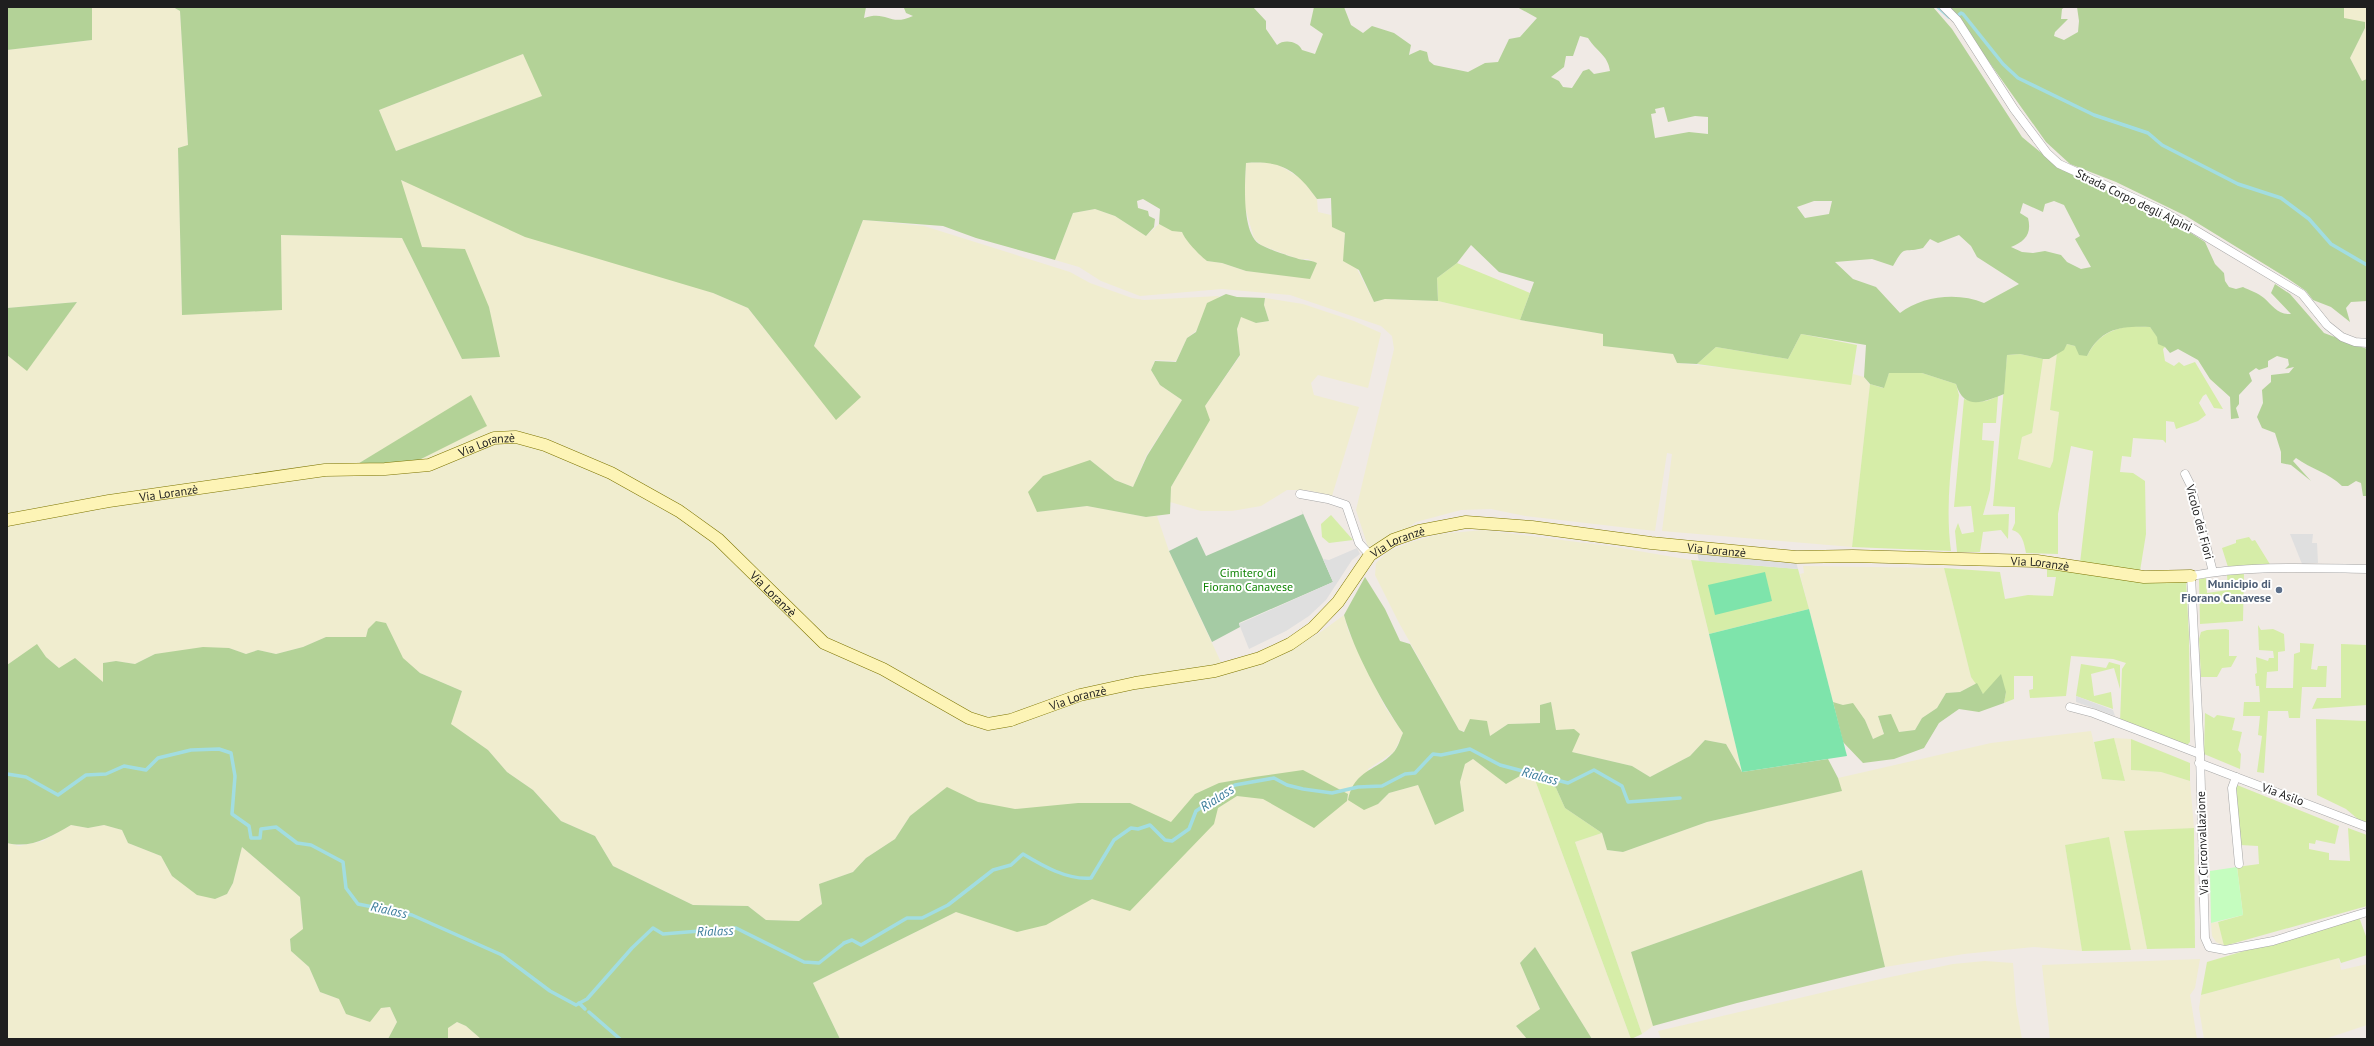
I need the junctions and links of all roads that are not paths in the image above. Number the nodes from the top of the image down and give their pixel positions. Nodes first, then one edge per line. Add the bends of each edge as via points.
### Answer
1 (1944, 7) edge
2 (2367, 344) edge
3 (2185, 474) dead end
4 (1300, 494) dead end
5 (7, 520) edge
6 (1370, 555) junction
7 (2367, 569) edge
8 (2214, 572) junction
9 (2191, 576) junction
10 (2070, 707) dead end
11 (2200, 754) junction
12 (2199, 763) junction
13 (2236, 777) junction
14 (2367, 827) edge
15 (2239, 864) dead end
16 (2367, 912) edge

1 - 2 street, Strada Corpo degli Alpini via 1954,18 2014,109 2047,154 2059,164 2162,211 2190,227 2302,294 2327,325 2342,337
3 - 8 street, Vicolo dei Fiori via 2191,486
4 - 6 street via 1346,505 1359,543
5 - 6 street, Via Loranzè via 109,501 325,470 430,465 494,438 516,437 545,445 610,473 679,510 718,539 824,643 883,669 969,718 988,724 1010,720 1080,695 1135,683 1215,671 1260,658 1290,644 1313,628 1338,602
6 - 9 street, Via Loranzè via 1406,535 1466,522 1532,527 1651,543 1796,558 1853,556 2037,562 2144,577
7 - 8 street via 2319,567
8 - 9 street
9 - 11 street, Via Circonvallazione
10 - 11 street via 2093,713
11 - 12 street, Via Circonvallazione
12 - 13 street, Via Asilo
12 - 16 street, Via Circonvallazione via 2205,938 2209,947 2225,950 2273,941
13 - 14 street, Via Asilo
13 - 15 street via 2232,788

